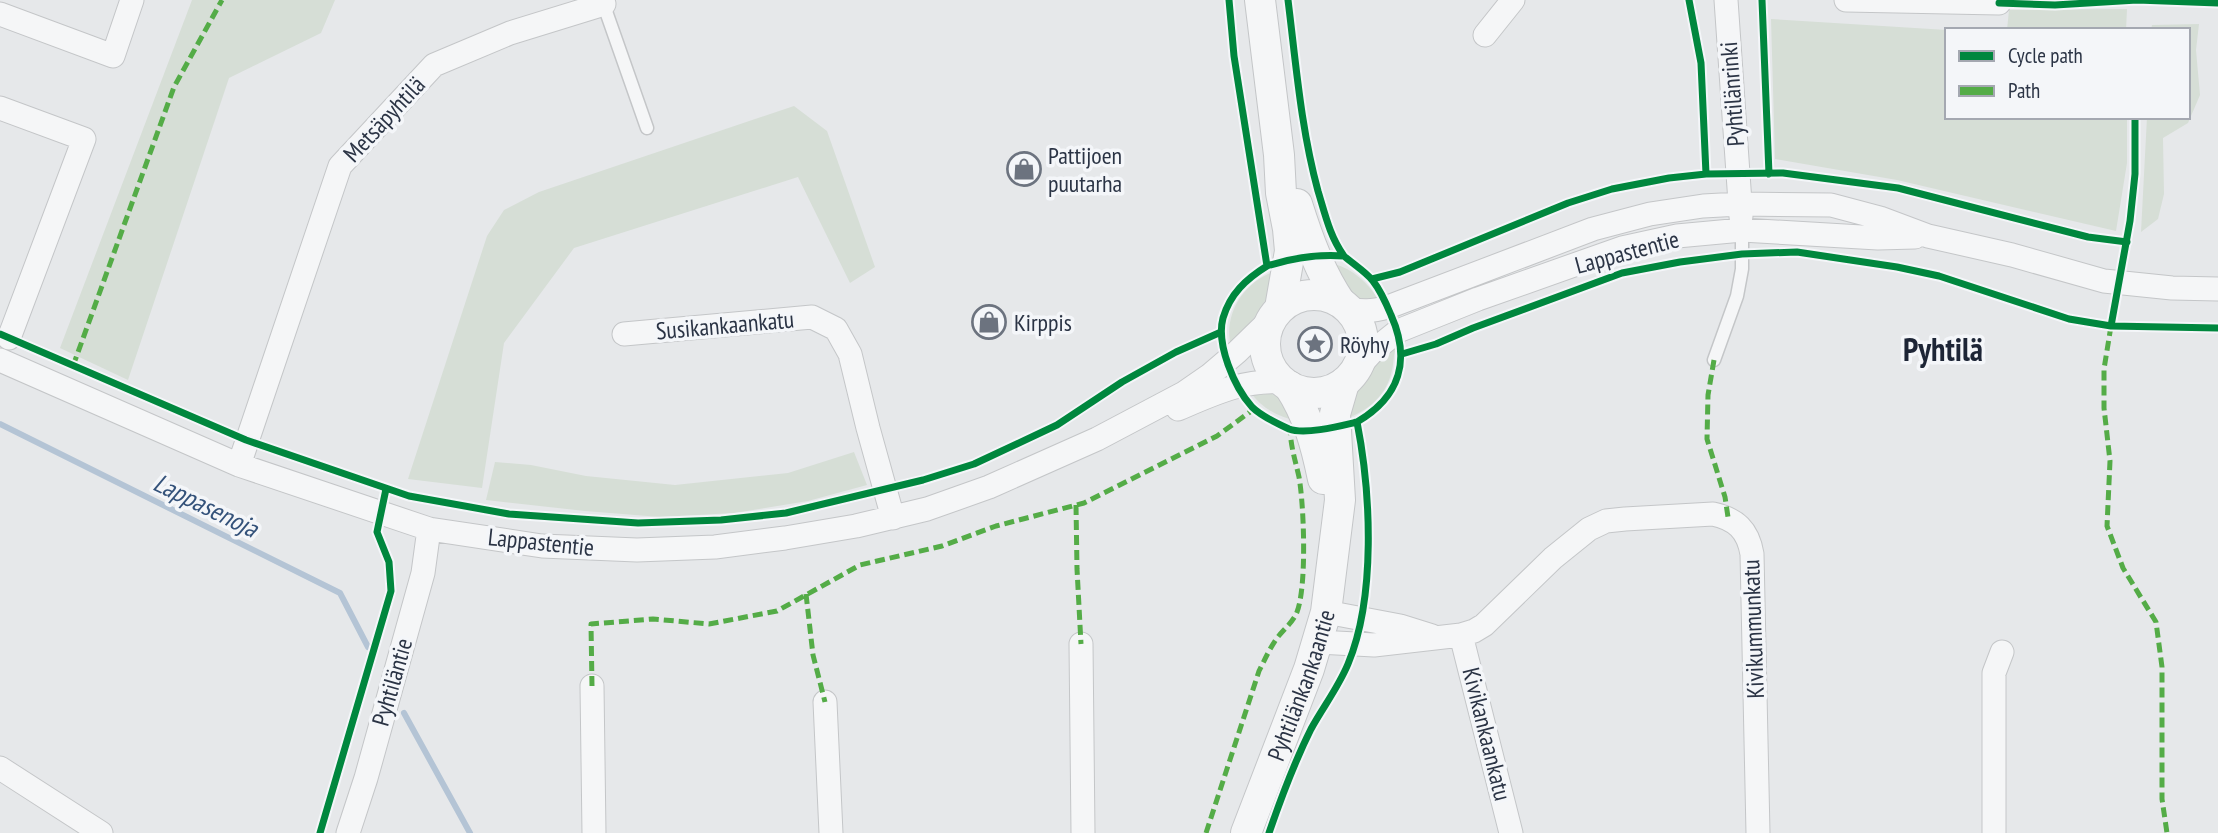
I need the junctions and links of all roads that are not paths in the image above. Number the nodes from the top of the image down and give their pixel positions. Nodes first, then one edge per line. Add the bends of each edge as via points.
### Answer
1 (132, 0) edge
2 (1260, 0) edge
3 (1513, 0) edge
4 (1726, 0) edge
5 (1846, 0) edge
6 (603, 2) edge
7 (1999, 3) dead end
8 (0, 14) edge
9 (1485, 35) dead end
10 (0, 108) edge
11 (647, 128) dead end
12 (1279, 155) junction
13 (1740, 204) junction
14 (1742, 230) junction
15 (1928, 236) junction
16 (2218, 289) edge
17 (1344, 305) junction
18 (1276, 313) junction
19 (624, 334) dead end
20 (9, 338) dead end
21 (1714, 359) dead end
22 (0, 360) edge
23 (1348, 378) junction
24 (1285, 384) junction
25 (1097, 439) junction
26 (239, 465) junction
27 (893, 518) junction
28 (429, 529) junction
29 (1335, 534) junction
30 (1326, 612) junction
31 (1461, 635) junction
32 (1435, 637) junction
33 (1318, 642) junction
34 (1081, 644) dead end
35 (2002, 652) dead end
36 (592, 686) dead end
37 (825, 702) dead end
38 (0, 768) edge
39 (102, 833) edge
40 (348, 833) edge
41 (594, 833) edge
42 (831, 833) edge
43 (1083, 833) edge
44 (1246, 833) edge
45 (1511, 833) edge
46 (1758, 833) edge
47 (1994, 833) edge

1 - 8 street via 113,56
2 - 12 street
3 - 9 street
4 - 13 street, Pyhtilänrinki
5 - 7 street
6 - 11 lane
6 - 26 street, Metsäpyhtilä via 434,65 340,166
10 - 20 street via 84,139
12 - 17 street via 1317,262
12 - 18 street via 1290,251
13 - 14 street, Pyhtilänrinki
13 - 15 street, Lappastentie via 1831,205
13 - 17 street, Lappastentie via 1650,214 1593,229 1388,307 1367,312
14 - 15 street, Lappastentie
14 - 21 lane via 1737,296
14 - 23 street, Lappastentie via 1678,236 1622,248 1478,299 1398,331
15 - 16 street, Lappastentie via 2104,281
17 - 18 street via 1309,295 1293,299
17 - 23 street via 1362,336 1361,355
18 - 24 street via 1265,333 1265,348 1269,363
18 - 25 street, Lappastentie via 1210,375
19 - 27 street, Susikankaankatu via 812,317 836,329 850,354
22 - 26 street, Lappastentie
23 - 24 street via 1331,390 1316,393
23 - 29 street, Pyhtilänkankaantie via 1335,414 1340,500
24 - 25 street, Lappastentie via 1265,381 1228,388
24 - 29 street, Pyhtilänkankaantie via 1301,404 1314,436
25 - 27 street, Lappastentie via 989,487
26 - 28 street, Lappastentie
27 - 28 street, Lappastentie via 715,547 637,550 542,546
28 - 40 street, Pyhtiläntie via 423,573
29 - 30 street, Pyhtilänkankaantie
30 - 32 street, Kivikummunkatu
30 - 33 street, Pyhtilänkankaantie
31 - 32 street, Kivikummunkatu
31 - 45 street, Kivikankaankatu
31 - 46 street, Kivikummunkatu via 1484,625 1572,542 1606,521 1713,514 1737,523 1752,554
32 - 33 street, Kivikummunkatu via 1374,645
33 - 44 street, Pyhtilänkankaantie
34 - 43 street
35 - 47 street via 1994,673
36 - 41 street
37 - 42 street
38 - 39 street

